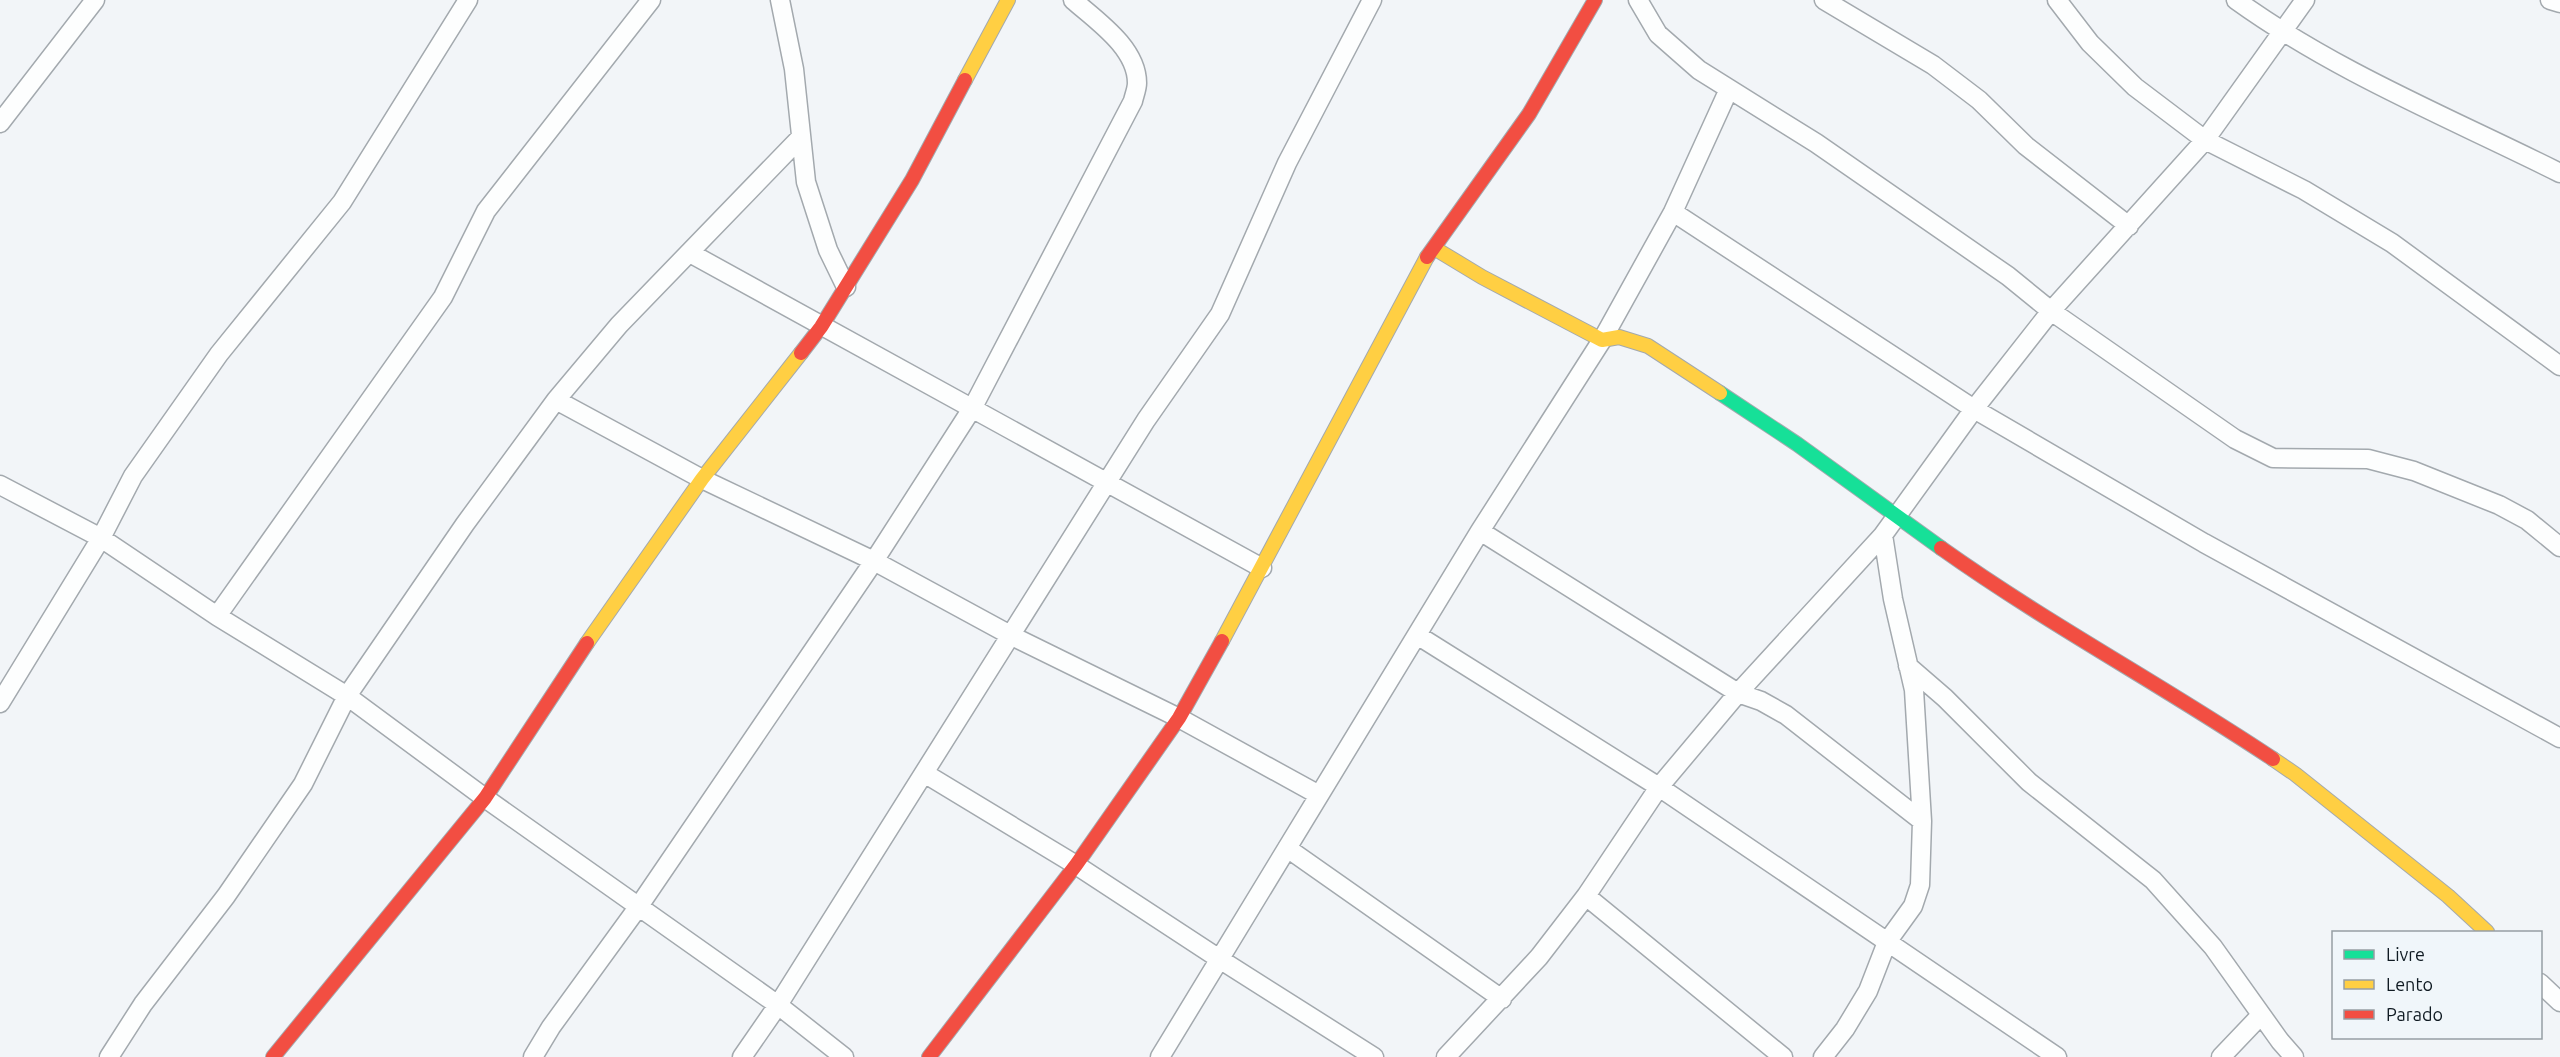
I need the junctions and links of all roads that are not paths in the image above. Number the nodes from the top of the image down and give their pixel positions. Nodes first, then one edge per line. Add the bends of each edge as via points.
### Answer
1 (95, 0) edge
2 (468, 0) edge
3 (651, 0) edge
4 (780, 0) edge
5 (1008, 0) edge
6 (1074, 0) edge
7 (1372, 0) edge
8 (1595, 0) edge
9 (1638, 0) edge
10 (1824, 0) edge
11 (2057, 0) edge
12 (2236, 0) edge
13 (2305, 0) edge
14 (2550, 0) edge
15 (2560, 3) edge
16 (2282, 33) junction
17 (1730, 89) junction
18 (2, 115) edge
19 (800, 138) junction
20 (2205, 140) junction
21 (2560, 173) edge
22 (1673, 212) junction
23 (2129, 226) junction
24 (1434, 248) junction
25 (690, 253) junction
26 (846, 287) junction
27 (2051, 311) junction
28 (821, 327) junction
29 (1602, 340) junction
30 (2560, 366) edge
31 (556, 400) junction
32 (973, 407) junction
33 (1974, 409) junction
34 (702, 480) junction
35 (1108, 482) junction
36 (0, 485) edge
37 (1897, 515) junction
38 (1479, 531) junction
39 (1882, 535) junction
40 (101, 538) junction
41 (2560, 547) edge
42 (874, 561) junction
43 (1262, 568) junction
44 (217, 616) junction
45 (1418, 635) junction
46 (1012, 636) junction
47 (1908, 666) junction
48 (1738, 693) junction
49 (347, 696) junction
50 (0, 702) edge
51 (1179, 718) junction
52 (2560, 738) edge
53 (924, 773) junction
54 (1659, 787) junction
55 (1319, 795) junction
56 (485, 798) junction
57 (1922, 821) junction
58 (1287, 848) junction
59 (1076, 865) junction
60 (1586, 896) junction
61 (639, 906) junction
62 (2485, 931) edge
63 (1887, 942) junction
64 (1221, 960) junction
65 (2542, 984) edge
66 (1502, 999) junction
67 (2560, 1002) edge
68 (778, 1005) junction
69 (2261, 1015) junction
70 (109, 1057) edge
71 (273, 1057) edge
72 (533, 1057) edge
73 (742, 1057) edge
74 (844, 1057) edge
75 (929, 1057) edge
76 (1160, 1057) edge
77 (1374, 1057) edge
78 (1446, 1057) edge
79 (1783, 1057) edge
80 (1823, 1057) edge
81 (2057, 1057) edge
82 (2221, 1057) edge
83 (2294, 1057) edge

1 - 18 street
2 - 40 street via 342,202 219,354 133,476
3 - 44 street via 486,211 443,297
4 - 19 street via 794,69
5 - 26 street via 912,180
6 - 32 street via 1120,44 1134,66 1137,83 1133,101
7 - 35 street via 1287,163 1220,314
8 - 24 street via 1529,114
9 - 17 street via 1658,34 1699,70
10 - 23 street via 1924,60 1970,93 2026,146
11 - 20 street via 2090,43 2135,87
12 - 16 street
13 - 16 street
14 - 15 street
16 - 20 street
16 - 21 street via 2387,91
17 - 22 street
17 - 27 street via 1816,143 2008,276
19 - 25 street
19 - 26 street via 816,215
20 - 23 street
20 - 30 street via 2304,190 2392,243
22 - 29 street
22 - 33 street
23 - 27 street
24 - 29 street
24 - 43 street
25 - 28 street
25 - 31 street via 620,325
26 - 28 street
27 - 33 street
27 - 41 street via 2235,439 2273,458 2368,459 2414,471 2499,505 2527,520
28 - 32 street
28 - 34 street
29 - 37 street via 1619,337 1648,346
29 - 38 street
31 - 34 street
31 - 49 street
32 - 35 street
32 - 42 street
33 - 37 street
33 - 52 street via 2194,537
34 - 42 street
34 - 56 street via 596,629
35 - 43 street
35 - 46 street
36 - 40 street
37 - 39 street
37 - 62 street via 1990,583 2203,712 2295,774 2448,896
38 - 45 street
38 - 48 street
39 - 47 street
39 - 48 street
40 - 44 street
40 - 50 street
42 - 46 street
42 - 61 street
43 - 51 street
44 - 49 street
45 - 54 street
45 - 55 street
46 - 51 street
46 - 53 street
47 - 57 street via 1914,690
47 - 69 street via 2029,782 2152,880 2213,947
48 - 54 street
48 - 57 street via 1786,715
49 - 56 street
49 - 70 street via 303,784
51 - 55 street
51 - 59 street
53 - 59 street
53 - 68 street
54 - 60 street
54 - 63 street
55 - 58 street
56 - 61 street
56 - 71 street
57 - 63 street via 1920,885 1912,906
58 - 64 street
58 - 66 street
59 - 64 street
59 - 75 street
60 - 66 street
60 - 79 street
61 - 68 street
61 - 72 street
63 - 80 street via 1868,991
63 - 81 street
64 - 76 street
64 - 77 street
65 - 67 street
66 - 78 street
68 - 73 street
68 - 74 street
69 - 82 street
69 - 83 street

